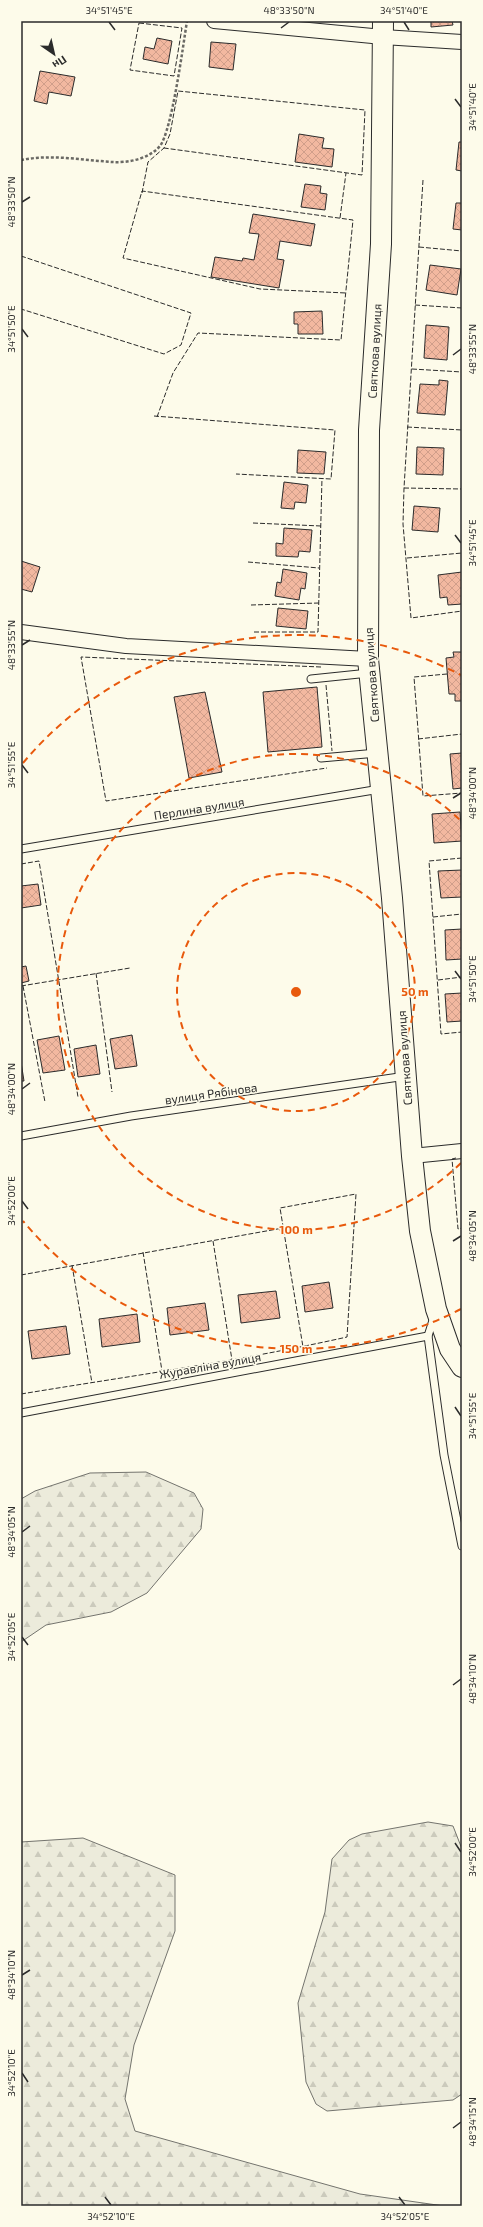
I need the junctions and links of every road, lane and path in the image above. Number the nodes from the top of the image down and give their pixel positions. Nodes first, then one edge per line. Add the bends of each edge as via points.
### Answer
1 (187, 21) edge
2 (214, 21) edge
3 (383, 29) edge
4 (462, 42) edge
5 (21, 160) edge
6 (21, 632) edge
7 (369, 666) junction
8 (312, 679) dead end
9 (377, 753) junction
10 (322, 758) dead end
11 (381, 789) junction
12 (21, 849) edge
13 (406, 1076) junction
14 (21, 1136) edge
15 (462, 1151) edge
16 (412, 1156) junction
17 (436, 1309) junction
18 (428, 1336) junction
19 (462, 1367) edge
20 (21, 1413) edge
21 (462, 1546) edge

1 - 5 path via 168,126 160,145 152,153 139,159 118,162 38,157
2 - 3 street
3 - 4 street
3 - 7 main road, Святкова вулиця via 381,244 370,430
6 - 7 street via 126,646
7 - 8 lane
7 - 9 main road, Святкова вулиця
9 - 10 lane
9 - 11 main road, Святкова вулиця
11 - 12 lane, Перлина вулиця
11 - 13 main road, Святкова вулиця
13 - 14 lane, вулиця Рябінова via 131,1116
13 - 16 main road, Святкова вулиця
15 - 16 street
16 - 17 main road, Святкова вулиця via 420,1231
17 - 18 lane
17 - 19 main road, Святкова вулиця via 450,1349
18 - 20 lane, Журавліна вулиця
18 - 21 lane via 444,1455

